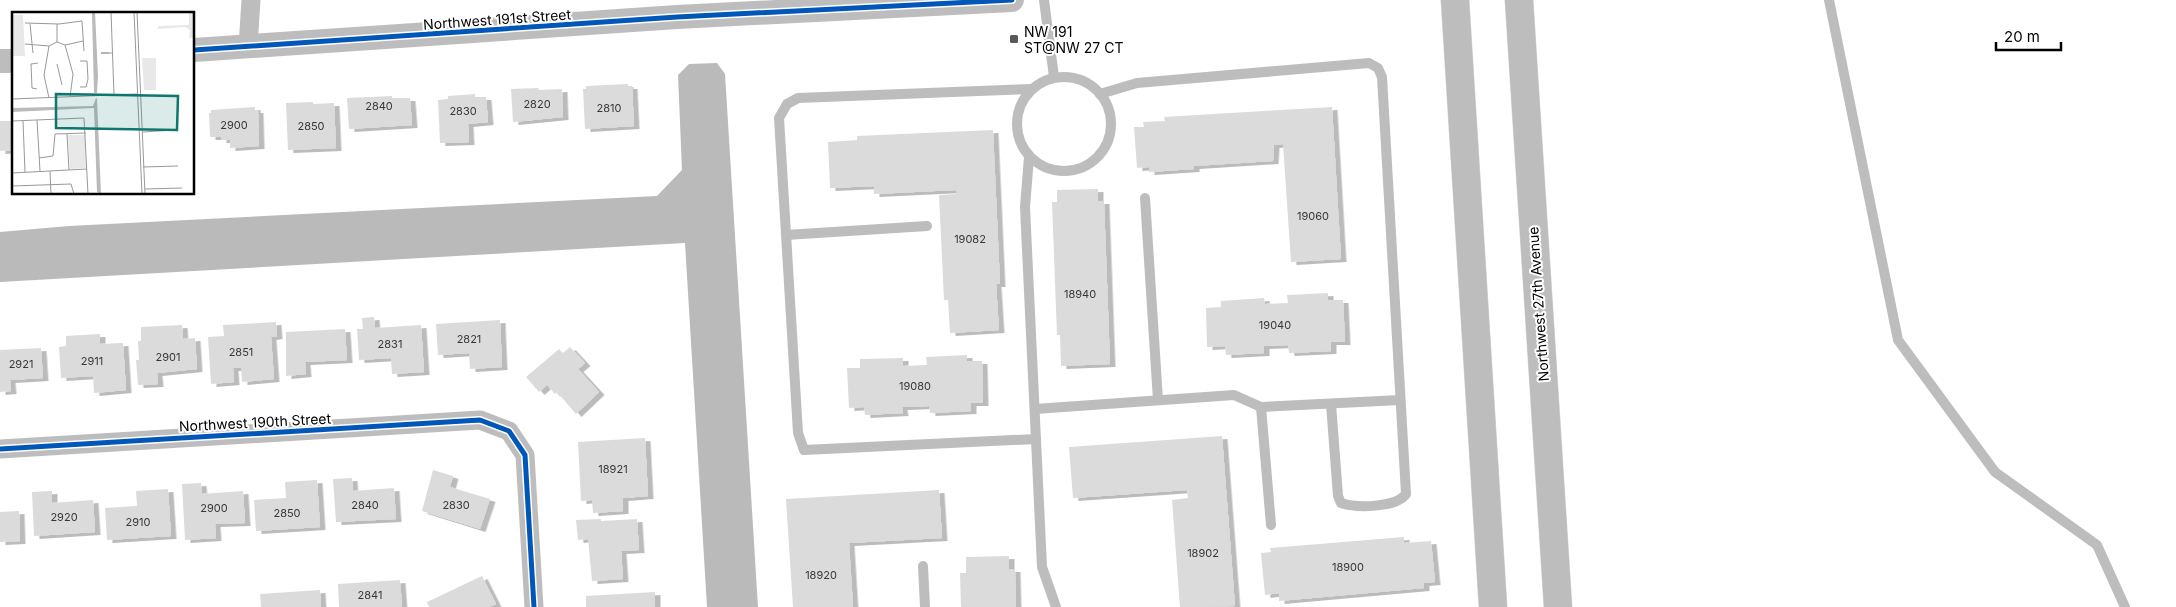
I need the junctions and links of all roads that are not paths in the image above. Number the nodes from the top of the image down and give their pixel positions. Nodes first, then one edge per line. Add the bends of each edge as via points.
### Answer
1 (251, 0) edge
2 (1012, 0) edge
3 (1044, 0) edge
4 (1455, 0) edge
5 (1519, 0) edge
6 (1829, 0) edge
7 (248, 47) junction
8 (195, 50) edge
9 (1054, 78) junction
10 (1032, 89) junction
11 (1100, 94) junction
12 (1029, 157) junction
13 (1145, 198) dead end
14 (927, 226) dead end
15 (786, 235) junction
16 (1158, 400) junction
17 (1400, 400) junction
18 (1331, 404) junction
19 (1261, 407) junction
20 (1035, 409) junction
21 (1036, 439) junction
22 (0, 449) edge
23 (1270, 524) dead end
24 (922, 566) dead end
25 (534, 607) edge
26 (925, 607) edge
27 (1056, 607) edge
28 (1493, 607) edge
29 (1558, 607) edge
30 (2125, 607) edge

1 - 7 street
2 - 7 street, Northwest 191st Street via 677,17
3 - 9 lane
4 - 28 main road
5 - 29 main road, Northwest 27th Avenue
6 - 30 lane via 1898,340 1995,472 2096,545
7 - 8 street, Northwest 191st Street
9 - 10 lane
9 - 11 lane via 1071,78 1087,83
10 - 12 lane via 1019,113 1019,130
10 - 15 lane via 798,98 787,104 778,118
11 - 12 lane via 1106,103 1110,136 1093,163 1080,170 1063,172 1039,165
11 - 17 lane via 1137,82 1369,63 1378,68 1382,77
12 - 20 lane via 1025,207
13 - 16 lane
14 - 15 lane
15 - 21 lane via 798,433 804,450
16 - 19 lane via 1234,395
16 - 20 lane
17 - 18 lane
17 - 18 lane via 1406,494 1395,504 1340,503
18 - 19 lane
19 - 23 lane
20 - 21 lane
21 - 27 lane via 1042,567
22 - 25 street, Northwest 190th Street via 480,420 509,431 525,455
24 - 26 lane

